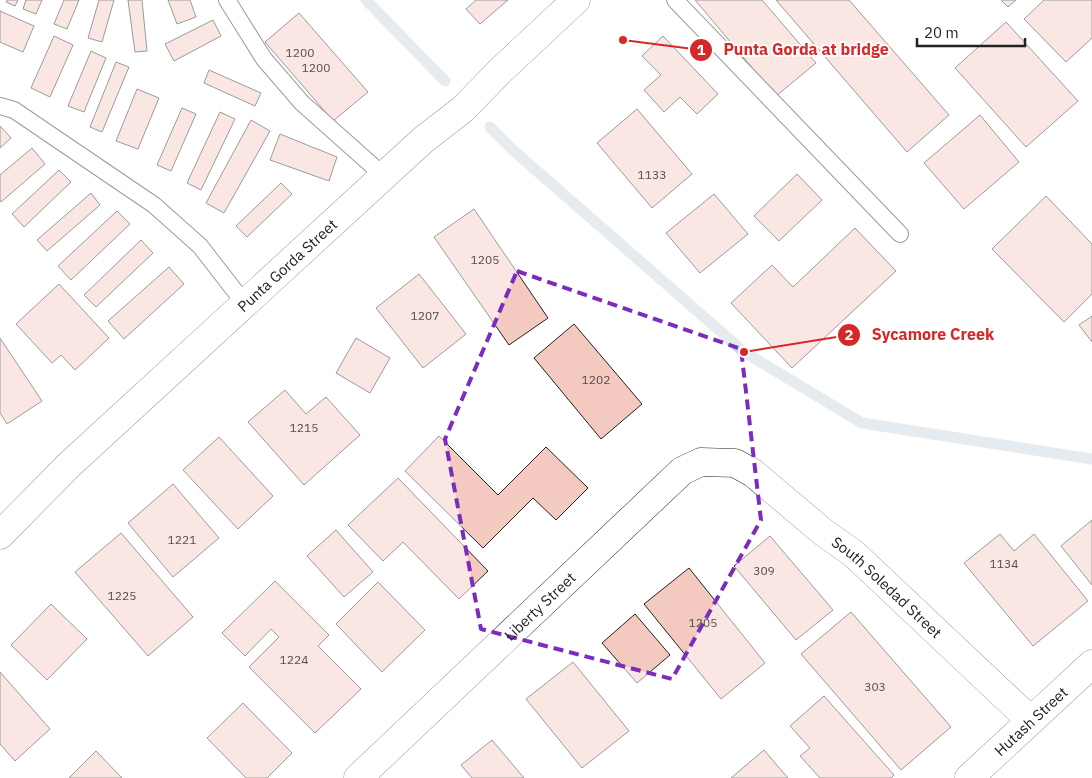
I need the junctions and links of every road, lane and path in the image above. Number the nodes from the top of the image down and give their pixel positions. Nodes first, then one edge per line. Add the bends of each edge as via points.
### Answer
1 (227, 0) edge
2 (576, 0) edge
3 (675, 0) edge
4 (0, 106) edge
5 (384, 176) junction
6 (900, 234) dead end
7 (245, 304) junction
8 (735, 464) joint
9 (0, 534) edge
10 (1092, 664) edge
11 (1030, 720) junction
12 (358, 778) edge
13 (968, 778) edge

1 - 5 lane via 264,59 302,103
2 - 5 street, Punta Gorda Street via 463,108
3 - 6 lane
4 - 7 lane via 14,110 154,205 200,246
5 - 7 street, Punta Gorda Street
7 - 9 street, Punta Gorda Street via 69,465
8 - 11 street, South Soledad Street via 753,473 854,554
8 - 12 street, Liberty Street via 701,462 682,471
10 - 11 street, Hutash Street
11 - 13 street, Hutash Street

